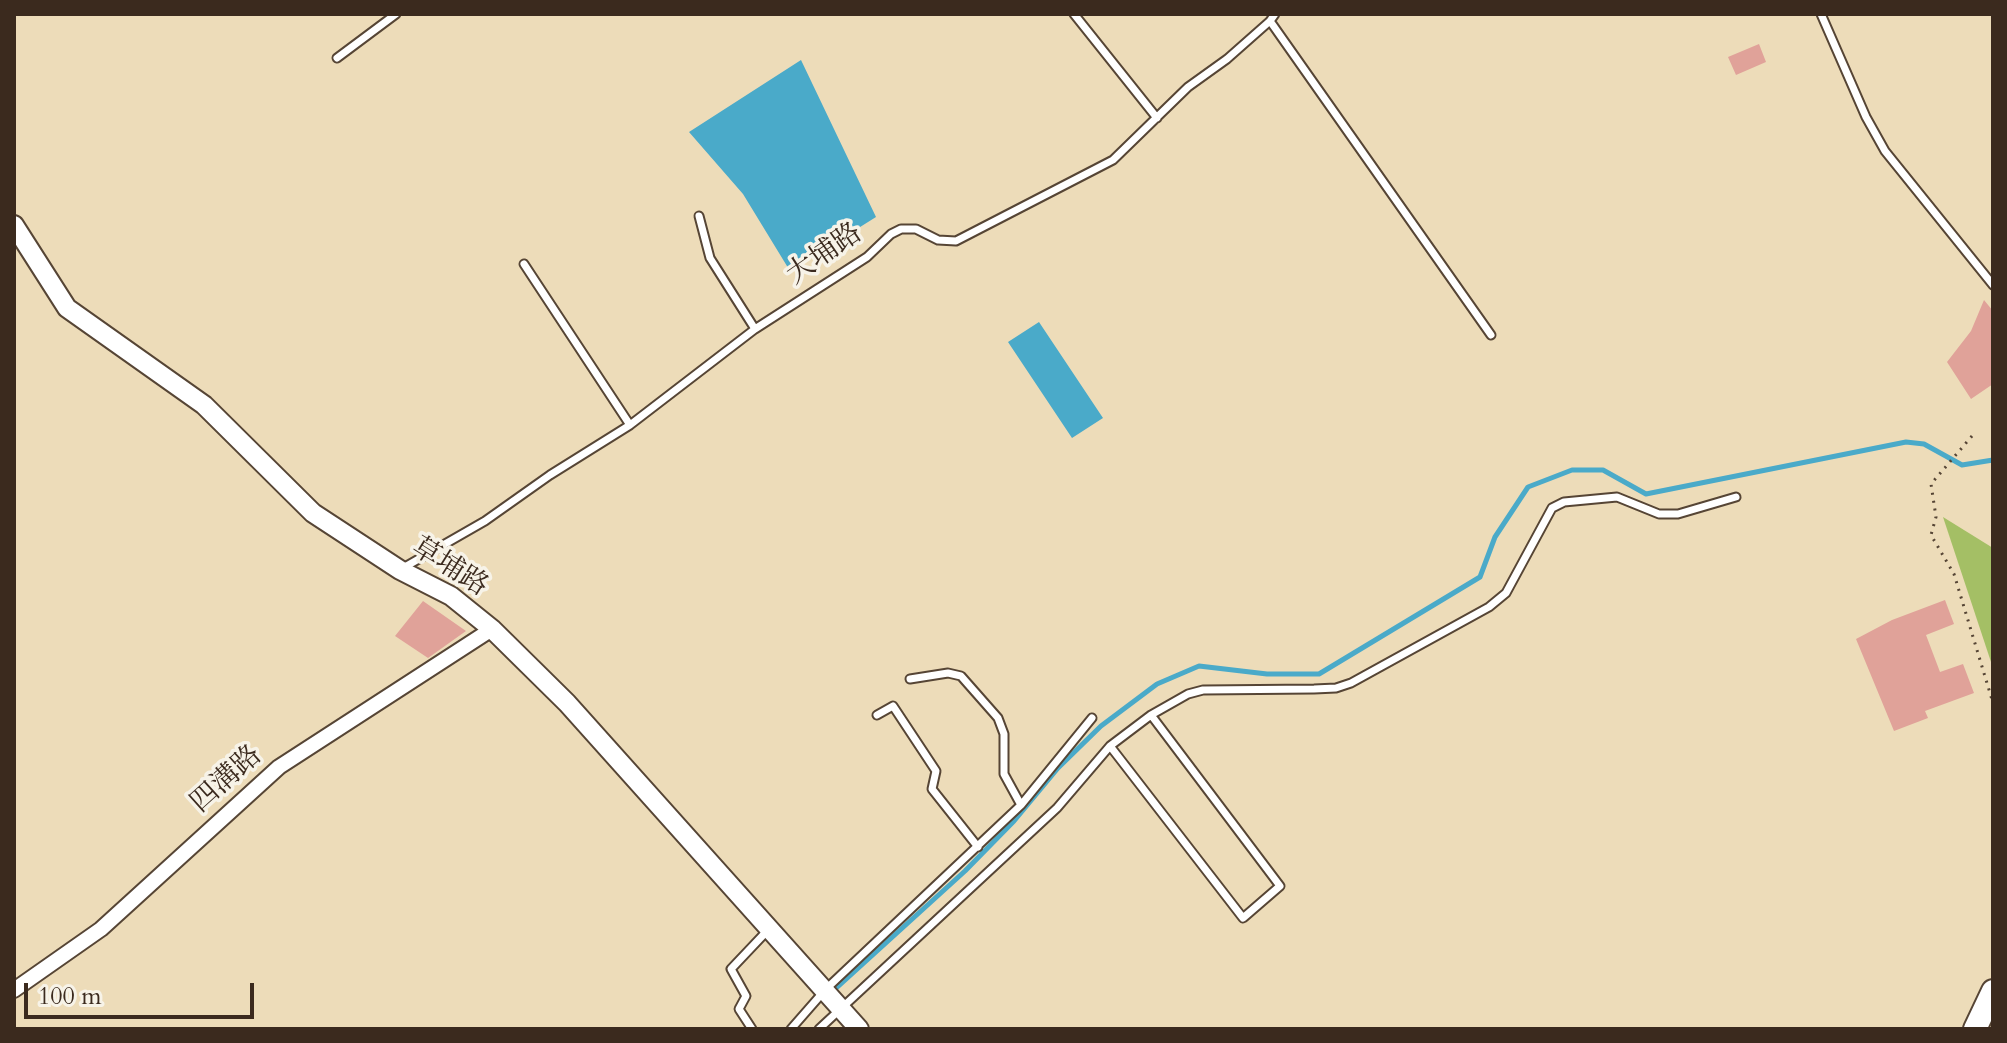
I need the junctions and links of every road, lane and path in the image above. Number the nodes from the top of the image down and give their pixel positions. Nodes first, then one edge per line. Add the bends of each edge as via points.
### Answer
1 (396, 14) edge
2 (1074, 14) edge
3 (1821, 14) edge
4 (1273, 18) edge
5 (337, 58) dead end
6 (1157, 118) junction
7 (699, 216) dead end
8 (14, 225) edge
9 (524, 264) dead end
10 (1993, 285) edge
11 (755, 329) junction
12 (1491, 335) dead end
13 (630, 425) junction
14 (1972, 436) dead end
15 (1736, 497) dead end
16 (400, 570) junction
17 (492, 629) junction
18 (910, 679) dead end
19 (1993, 703) edge
20 (877, 715) dead end
21 (1151, 715) junction
22 (1092, 718) dead end
23 (1110, 746) junction
24 (1021, 805) junction
25 (978, 847) junction
26 (770, 928) junction
27 (826, 989) junction
28 (14, 990) edge
29 (1993, 991) edge
30 (843, 1009) junction
31 (752, 1029) edge
32 (791, 1029) edge
33 (819, 1029) edge
34 (859, 1029) edge
35 (1975, 1029) edge

1 - 5 lane
2 - 6 lane
3 - 10 lane via 1885,151
4 - 6 lane, 大埔路
4 - 12 lane
6 - 11 lane, 大埔路 via 1113,160 956,241 938,240 916,229 891,234 867,257
7 - 11 lane via 710,258
8 - 16 street, 草埔路 via 67,308 204,405 313,513
9 - 13 lane
11 - 13 lane, 大埔路
13 - 16 lane, 大埔路
14 - 19 path via 1931,484 1936,517 1931,535 1954,574
15 - 21 lane via 1678,514 1659,514 1617,497 1564,502 1552,508 1506,593 1351,683 1336,688 1203,690
16 - 17 street, 草埔路 via 451,596
17 - 26 street, 草埔路 via 567,703
17 - 28 street, 四溝路 via 279,767 101,929
18 - 24 lane via 948,673 961,676 970,686 998,718 1004,734 1004,774
20 - 25 lane via 893,706 936,771 932,789
21 - 23 lane
21 - 23 lane via 1280,886 1243,918
22 - 24 lane
23 - 30 lane via 1057,808
24 - 25 lane
25 - 27 lane
26 - 27 street, 草埔路
26 - 31 lane via 731,969 746,996 739,1009
27 - 30 street, 草埔路
27 - 32 lane
29 - 35 main road
30 - 33 lane
30 - 34 street, 草埔路

